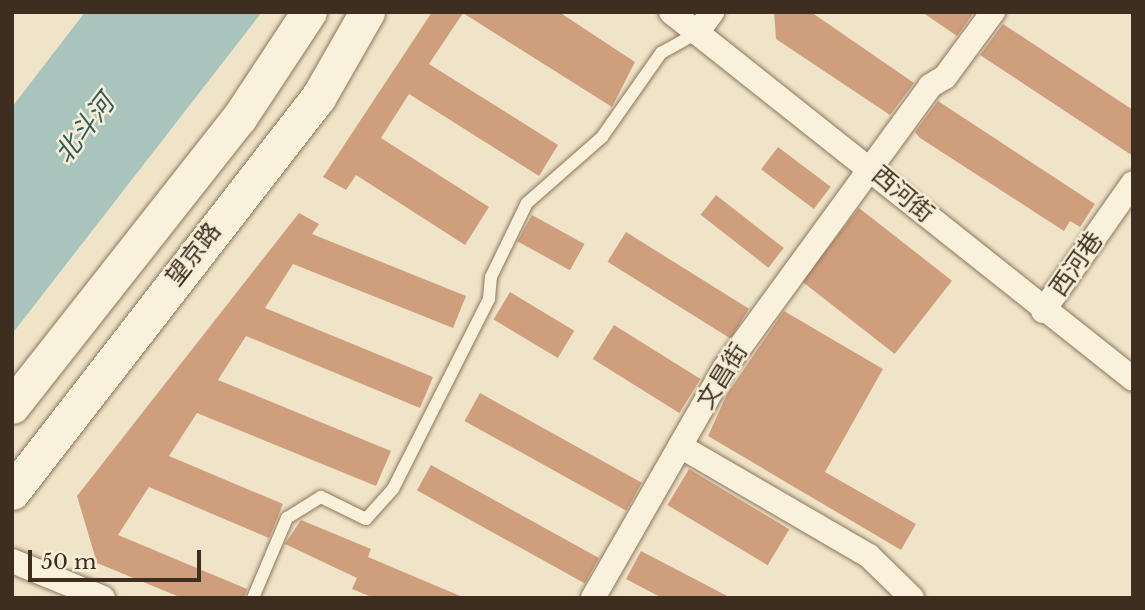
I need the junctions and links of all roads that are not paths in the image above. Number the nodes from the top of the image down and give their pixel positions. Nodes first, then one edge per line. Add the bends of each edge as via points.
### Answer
1 (309, 12) edge
2 (368, 12) edge
3 (671, 12) edge
4 (712, 12) edge
5 (993, 12) edge
6 (697, 33) junction
7 (872, 169) junction
8 (1133, 183) edge
9 (1044, 311) junction
10 (1133, 379) edge
11 (12, 406) edge
12 (680, 446) junction
13 (12, 492) edge
14 (12, 561) edge
15 (103, 598) edge
16 (253, 598) edge
17 (593, 598) edge
18 (912, 598) edge

1 - 11 main road, 望京路 via 239,118
2 - 13 main road, 望京路 via 318,98
3 - 6 street, 西河街
4 - 6 street
5 - 7 street, 文昌街
6 - 7 street, 西河街
6 - 16 lane via 661,53 602,137 527,203 491,277 489,299 393,489 366,519 321,497 287,518
7 - 9 street, 西河街
7 - 12 street, 文昌街 via 724,369
8 - 9 street, 西河巷
9 - 10 street, 西河街
12 - 17 street, 文昌街
12 - 18 street via 869,556
14 - 15 street

